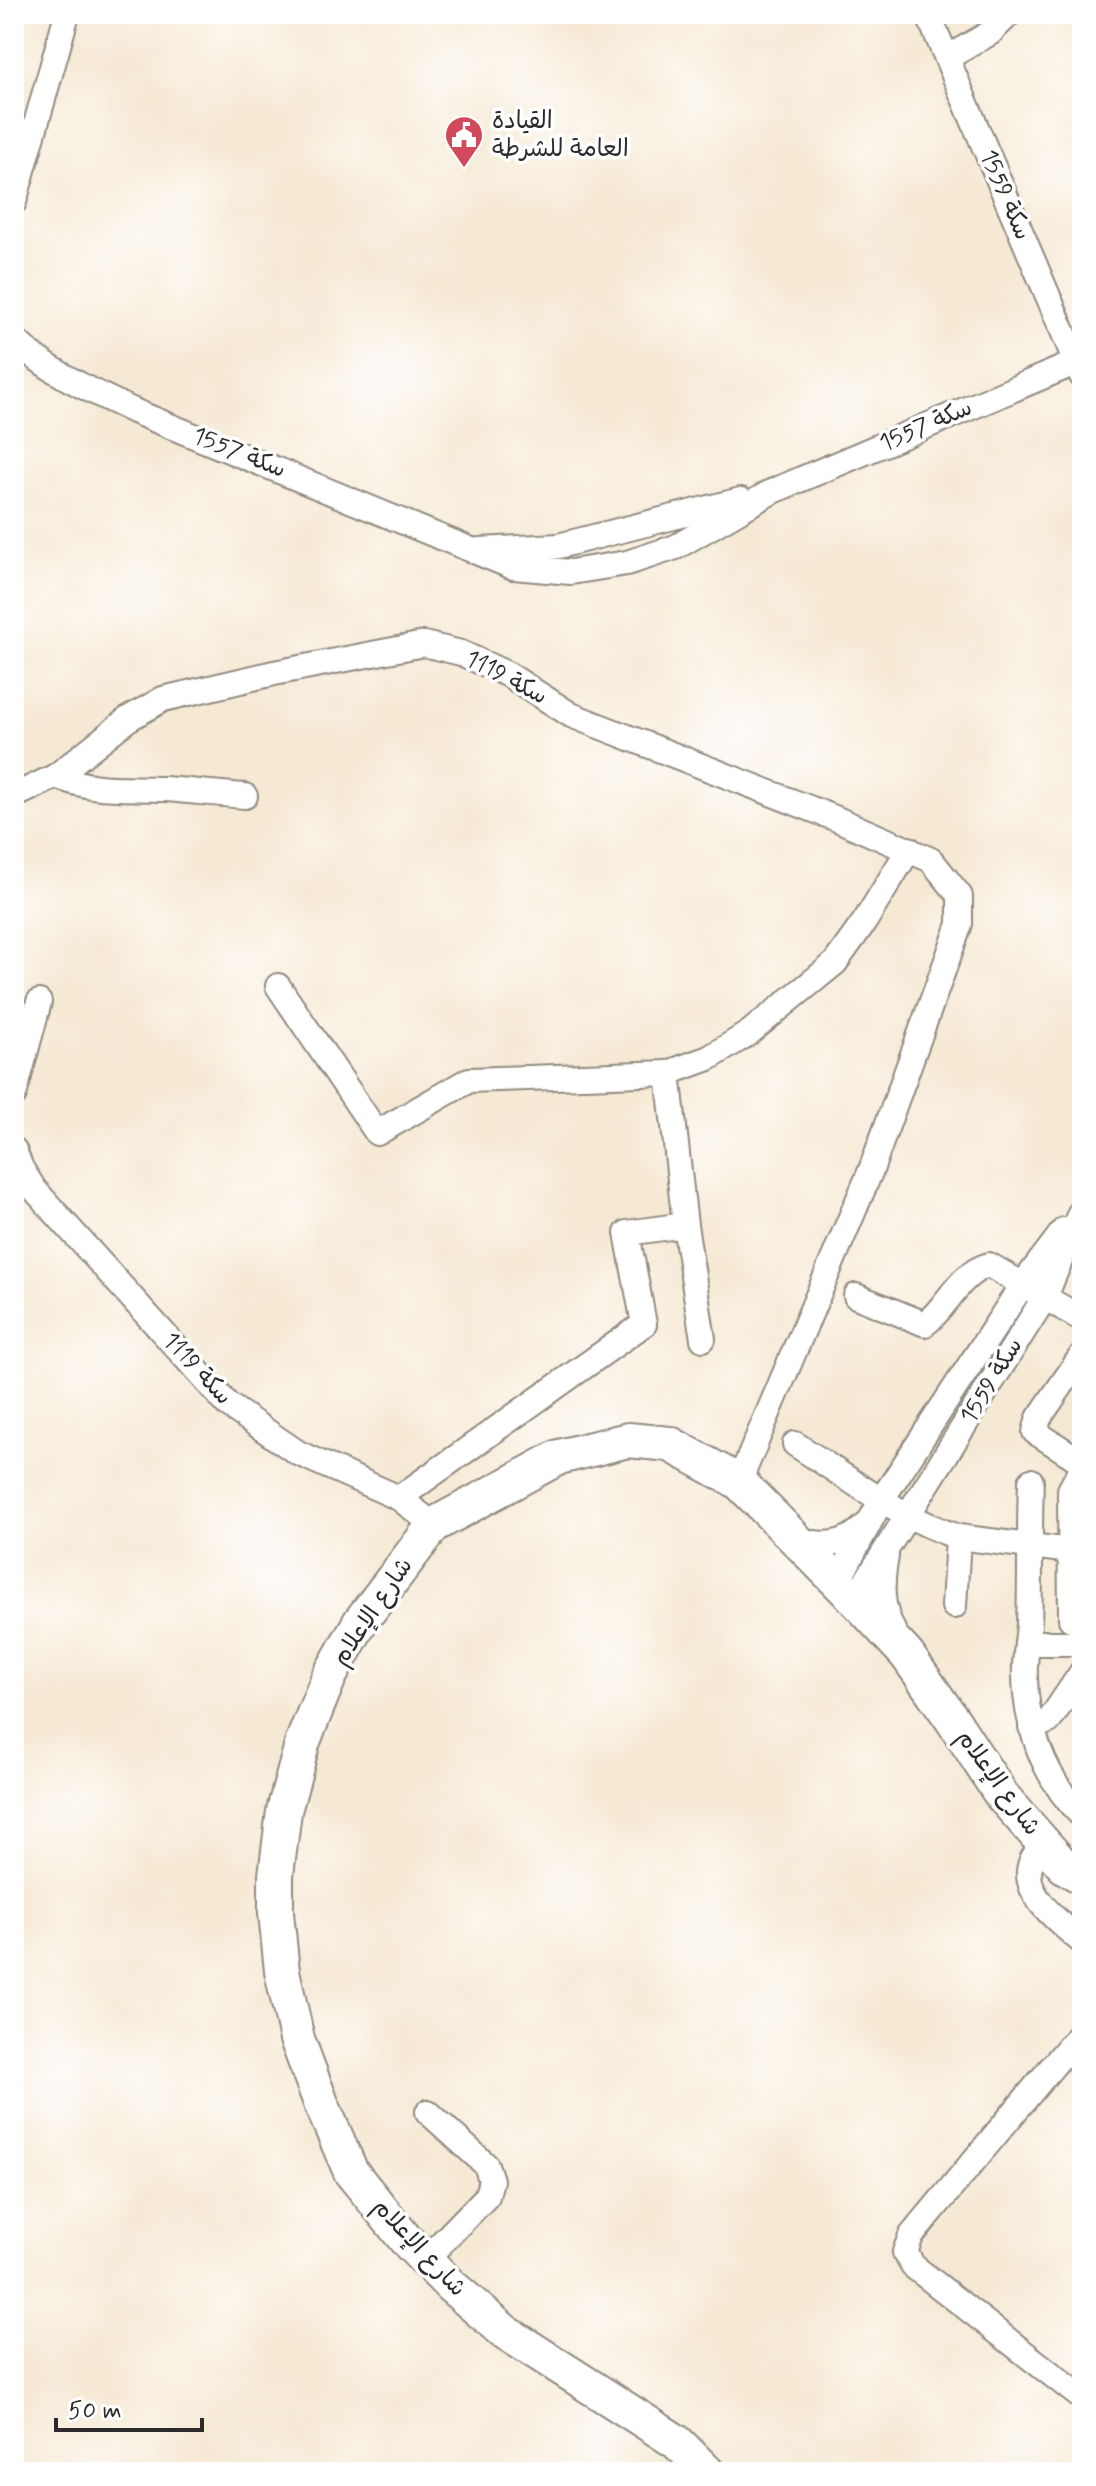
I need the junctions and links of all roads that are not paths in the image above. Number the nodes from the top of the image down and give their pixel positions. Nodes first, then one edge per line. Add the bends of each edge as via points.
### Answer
1 (67, 14) edge
2 (928, 14) edge
3 (1009, 14) edge
4 (947, 58) junction
5 (14, 202) edge
6 (14, 339) edge
7 (1080, 367) edge
8 (771, 492) junction
9 (650, 523) junction
10 (603, 533) junction
11 (472, 550) junction
12 (662, 551) junction
13 (614, 566) junction
14 (56, 776) junction
15 (14, 796) edge
16 (245, 796) dead end
17 (909, 849) junction
18 (278, 986) dead end
19 (39, 1002) dead end
20 (668, 1073) junction
21 (14, 1095) edge
22 (14, 1150) edge
23 (1082, 1207) edge
24 (685, 1225) junction
25 (1023, 1284) junction
26 (856, 1296) dead end
27 (1045, 1297) junction
28 (1082, 1319) edge
29 (703, 1339) dead end
30 (1082, 1355) edge
31 (795, 1444) dead end
32 (1082, 1462) edge
33 (1082, 1468) edge
34 (1031, 1481) dead end
35 (739, 1482) junction
36 (399, 1498) junction
37 (882, 1499) junction
38 (908, 1514) junction
39 (866, 1524) junction
40 (434, 1525) junction
41 (958, 1537) junction
42 (796, 1540) junction
43 (888, 1546) junction
44 (1029, 1546) junction
45 (1071, 1551) junction
46 (847, 1590) junction
47 (954, 1606) dead end
48 (1071, 1619) dead end
49 (1027, 1643) junction
50 (1082, 1643) edge
51 (907, 1655) junction
52 (1082, 1672) edge
53 (1031, 1727) junction
54 (1082, 1816) edge
55 (1043, 1845) junction
56 (1082, 1877) edge
57 (1082, 1942) edge
58 (1082, 2031) edge
59 (428, 2112) dead end
60 (425, 2260) junction
61 (1082, 2398) edge
62 (707, 2472) edge

1 - 5 street
2 - 4 street, سكة 1559
3 - 4 street via 990,33
4 - 7 street, سكة 1559
6 - 11 street, سكة 1557 via 84,387 136,412
7 - 8 street, سكة 1557
8 - 9 street, سكة 1557
8 - 12 street, سكة 1557
9 - 10 street, سكة 1557
9 - 12 street
10 - 11 street, سكة 1557 via 558,546
10 - 13 street
11 - 13 street, سكة 1557 via 513,567 571,572
12 - 13 street, سكة 1557
14 - 15 street, سكة 1119
14 - 16 street via 95,788
14 - 17 street, سكة 1119 via 128,719 163,699 424,644 461,653 509,675 571,715
17 - 20 street via 835,963 749,1033 709,1058
17 - 35 street, سكة 1119 via 931,860 960,896 960,924 871,1170
18 - 20 street via 377,1133 469,1080
19 - 21 street
20 - 24 street
22 - 36 street, سكة 1119 via 34,1189 228,1405 298,1453
23 - 25 street, سكة 1559
23 - 27 street, سكة 1559
24 - 29 street
24 - 36 street via 627,1233 644,1324
25 - 26 street via 989,1265 973,1269 925,1324
25 - 27 street
25 - 37 street, سكة 1559
27 - 28 street
27 - 38 street, سكة 1559
30 - 32 street via 1035,1432
31 - 37 street
33 - 45 street via 1070,1490
34 - 44 street
35 - 40 main road, شارع الإعلام via 670,1444 628,1440 559,1457
35 - 42 main road, شارع الإعلام
36 - 40 street, سكة 1119
37 - 38 street
37 - 39 street, سكة 1559
38 - 41 street
38 - 43 street, سكة 1559
39 - 42 street, سكة 1559 via 837,1544
39 - 46 street, سكة 1559
40 - 60 main road, شارع الإعلام via 360,1622 329,1677 303,1741 284,1811 276,1875 282,1971 297,2039 321,2103 351,2172
41 - 44 street
41 - 47 street
42 - 46 main road, شارع الإعلام
43 - 46 street, سكة 1559
43 - 51 street, سكة 1559 via 883,1608
44 - 45 street
44 - 49 street
45 - 48 street
46 - 51 main road, شارع الإعلام
49 - 50 street
49 - 53 street
51 - 55 main road, شارع الإعلام via 1002,1796
52 - 53 street via 1049,1721
53 - 54 street via 1057,1785
55 - 56 main road, شارع الإعلام
55 - 57 street via 1031,1862 1037,1897
58 - 61 street via 911,2236 905,2252 913,2266
59 - 60 street via 486,2165 491,2180 487,2196
60 - 62 main road, شارع الإعلام via 505,2332 677,2442

